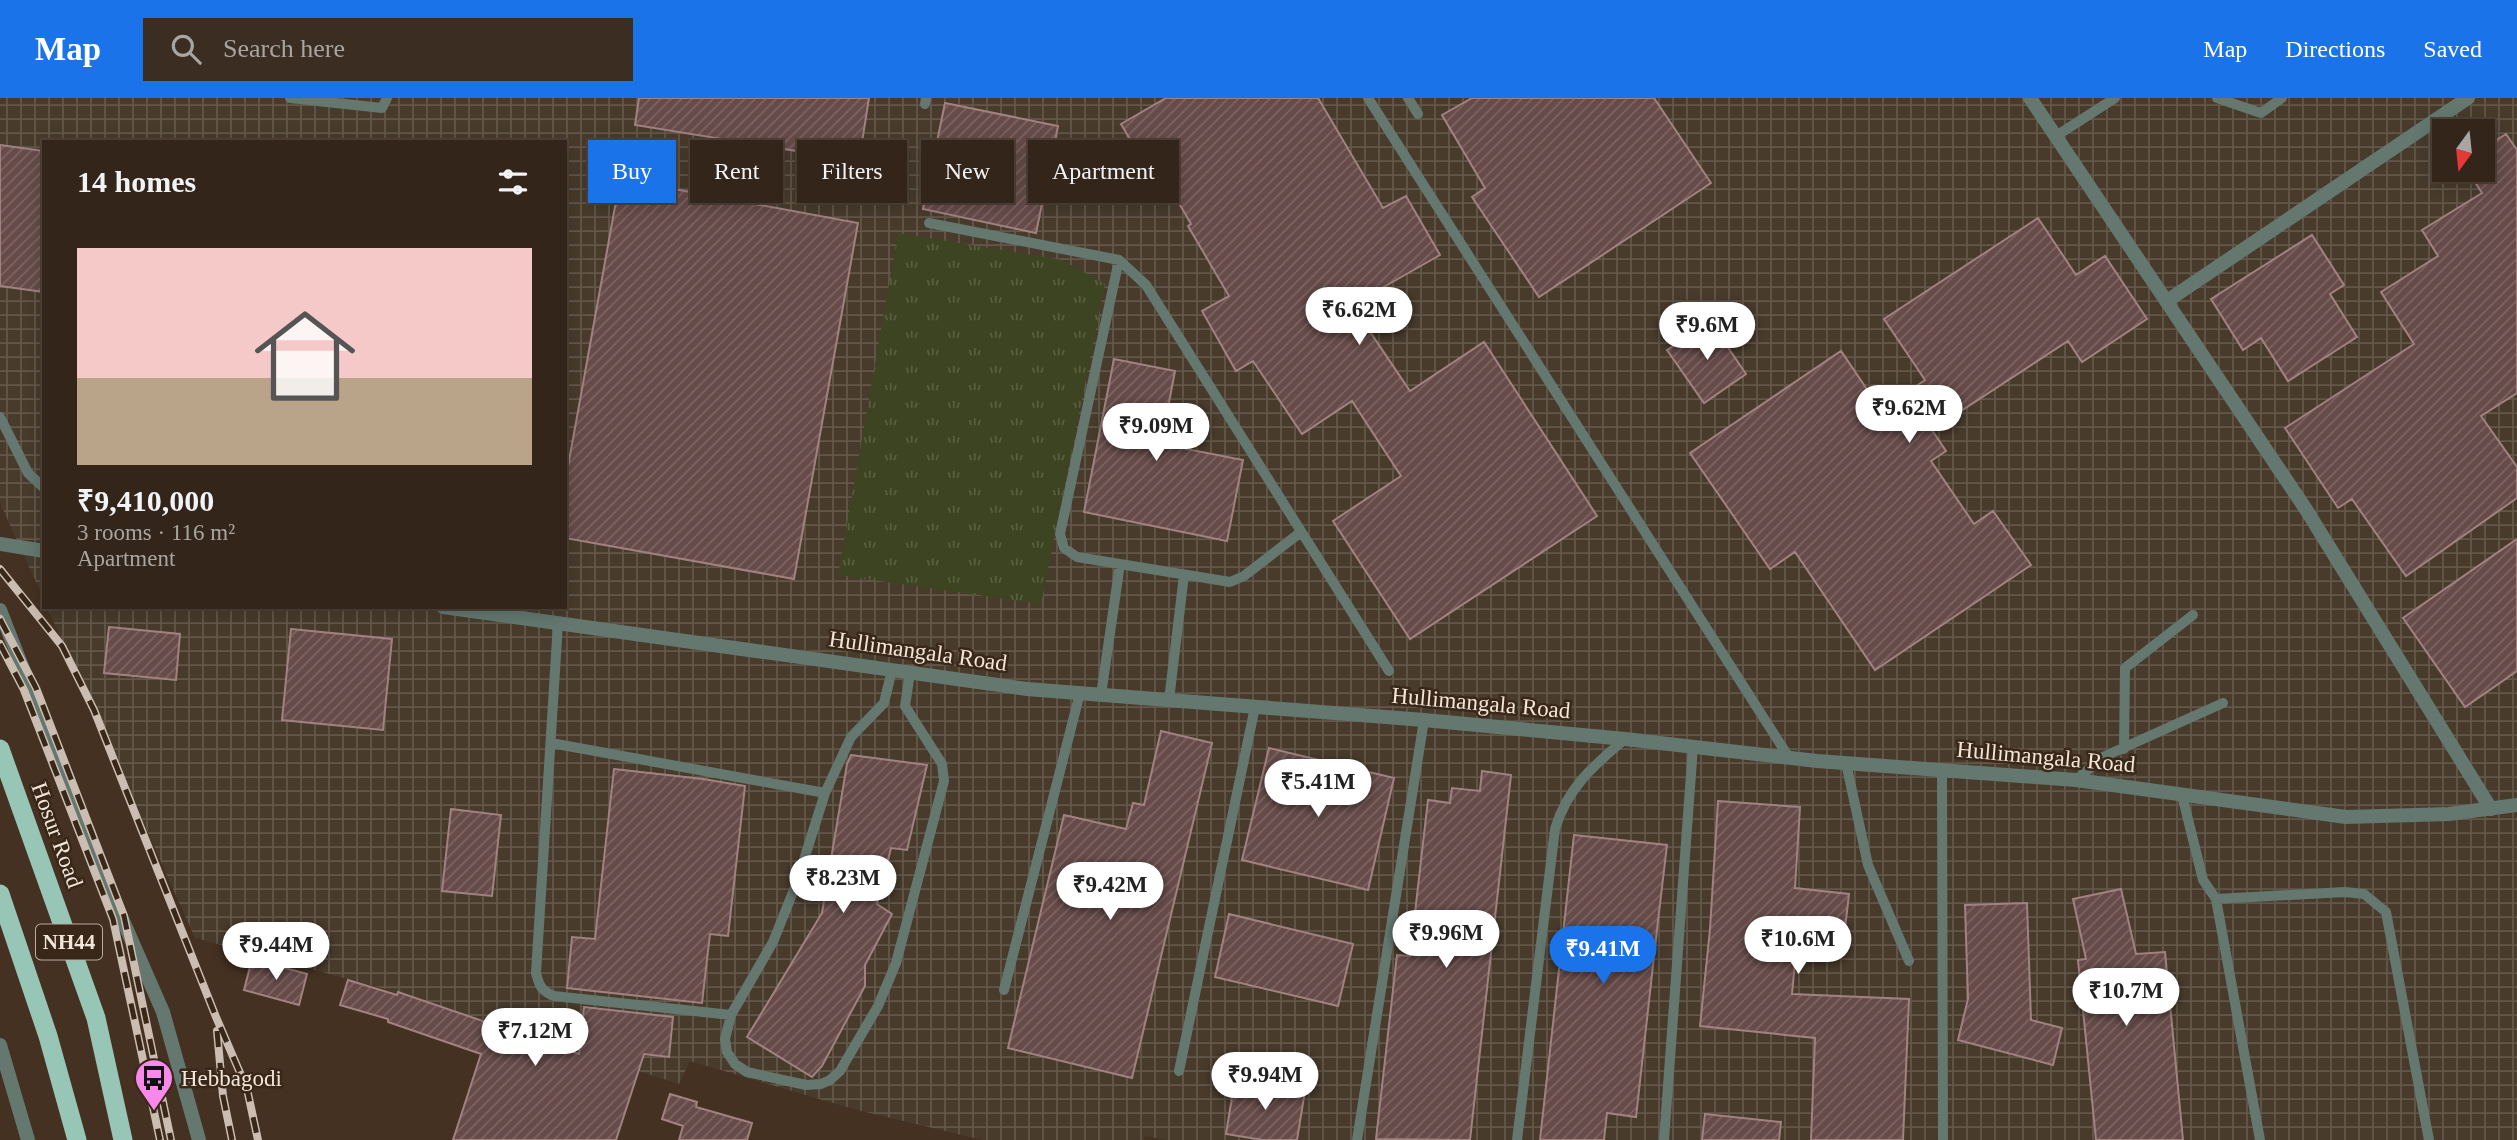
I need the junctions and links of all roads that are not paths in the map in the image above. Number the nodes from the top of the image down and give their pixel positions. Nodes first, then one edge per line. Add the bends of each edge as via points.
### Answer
1 (290, 98) edge
2 (387, 98) edge
3 (1368, 98) edge
4 (1408, 98) edge
5 (2029, 98) edge
6 (2115, 98) edge
7 (2217, 98) edge
8 (2282, 98) edge
9 (2468, 98) edge
10 (1418, 114) dead end
11 (2056, 136) junction
12 (929, 223) dead end
13 (1119, 260) junction
14 (2167, 301) junction
15 (0, 417) edge
16 (42, 486) edge
17 (1301, 532) junction
18 (0, 544) edge
19 (42, 551) edge
20 (1120, 564) junction
21 (1184, 575) junction
22 (474, 609) edge
23 (0, 610) edge
24 (2193, 615) dead end
25 (558, 623) junction
26 (891, 670) junction
27 (1389, 671) dead end
28 (910, 673) junction
29 (1080, 693) junction
30 (1101, 695) junction
31 (1169, 700) junction
32 (884, 703) junction
33 (2223, 703) dead end
34 (905, 706) junction
35 (1255, 707) junction
36 (1424, 720) junction
37 (1625, 739) junction
38 (551, 743) junction
39 (1693, 747) junction
40 (2124, 748) junction
41 (0, 749) edge
42 (1788, 756) junction
43 (1846, 763) junction
44 (1942, 770) junction
45 (2076, 780) junction
46 (825, 793) junction
47 (2182, 795) junction
48 (2517, 805) edge
49 (2491, 809) junction
50 (0, 894) edge
51 (2216, 899) junction
52 (1909, 961) dead end
53 (1004, 990) dead end
54 (731, 1015) junction
55 (0, 1045) edge
56 (1179, 1071) dead end
57 (28, 1140) edge
58 (77, 1140) edge
59 (123, 1140) edge
60 (199, 1140) edge
61 (1357, 1140) edge
62 (1517, 1140) edge
63 (1664, 1140) edge
64 (1943, 1140) edge
65 (2260, 1140) edge
66 (2429, 1140) edge

1 - 2 lane via 382,108
3 - 42 lane
4 - 10 lane
5 - 11 street
6 - 11 lane
7 - 8 lane via 2262,113
9 - 14 street
11 - 14 street
12 - 13 lane
13 - 17 lane via 1163,308
13 - 20 lane via 1060,541 1077,557
14 - 49 street via 2308,511
15 - 16 lane via 28,473
17 - 21 lane via 1237,579 1222,582
17 - 27 lane
18 - 19 street
20 - 21 lane
20 - 30 lane
21 - 31 lane
22 - 25 street, Hullimangala Road
23 - 60 street via 106,882 163,1012
24 - 40 lane via 2125,668
25 - 26 street, Hullimangala Road
25 - 38 lane
26 - 28 street, Hullimangala Road
26 - 32 lane
28 - 29 street, Hullimangala Road
28 - 34 lane
29 - 30 street, Hullimangala Road
29 - 53 lane
30 - 31 street, Hullimangala Road
31 - 35 street, Hullimangala Road
32 - 34 lane
32 - 46 lane via 851,737
33 - 40 lane
34 - 54 lane via 942,764 944,780 896,962 860,1040 830,1080 806,1085 747,1072 735,1064 725,1039
35 - 36 street, Hullimangala Road
35 - 56 lane
36 - 37 street, Hullimangala Road
36 - 61 lane
37 - 39 street, Hullimangala Road
37 - 62 lane via 1581,777 1557,821
38 - 46 lane
38 - 54 lane via 538,985 554,996
39 - 42 street, Hullimangala Road
39 - 63 lane
40 - 45 lane via 2103,757
41 - 59 highway, Hosur Road / NH44 via 96,1018
42 - 43 street, Hullimangala Road
43 - 44 street, Hullimangala Road
43 - 52 lane via 1868,865
44 - 45 street, Hullimangala Road
44 - 64 lane
45 - 47 street, Hullimangala Road
46 - 54 lane via 773,942
47 - 49 street, Hullimangala Road via 2346,817
47 - 51 lane via 2203,880
48 - 49 street, Hullimangala Road
50 - 58 highway, NH44 via 48,1035
51 - 65 lane
51 - 66 lane via 2344,892 2364,894 2386,912
55 - 57 street

